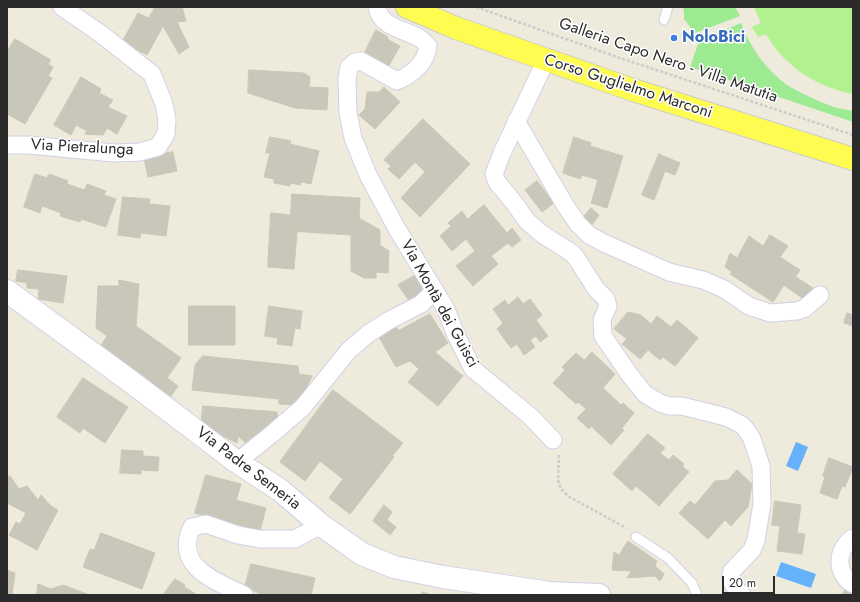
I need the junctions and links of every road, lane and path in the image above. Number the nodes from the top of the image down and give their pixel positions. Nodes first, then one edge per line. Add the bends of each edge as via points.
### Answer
1 (62, 7) edge
2 (377, 7) edge
3 (407, 7) edge
4 (476, 7) edge
5 (668, 7) edge
6 (664, 20) dead end
7 (546, 60) junction
8 (516, 121) junction
9 (853, 135) edge
10 (7, 145) edge
11 (853, 159) edge
12 (7, 291) edge
13 (434, 292) junction
14 (820, 296) dead end
15 (553, 440) joint
16 (237, 462) junction
17 (321, 525) junction
18 (636, 537) joint
19 (853, 538) edge
20 (853, 584) edge
21 (514, 592) edge
22 (244, 595) edge
23 (599, 595) edge
24 (697, 595) edge
25 (742, 595) edge

1 - 10 street, Via Pietralunga via 152,74 164,104 166,134 158,147 140,152 114,153
2 - 13 street, Via Montà dei Guisci via 387,24 422,39 428,46 427,50 420,66 397,81 361,61 355,62 349,67 347,79 348,113 353,138 368,175
3 - 7 main road, Corso Guglielmo Marconi via 456,28
4 - 9 path, Galleria Capo Nero - Villa Matutia
5 - 6 lane
7 - 8 street
7 - 11 main road, Corso Guglielmo Marconi
8 - 14 street via 565,205 589,235 669,272 703,280 724,289 749,306 770,313 798,311
8 - 25 street via 494,174 497,182 527,221 572,253 596,289 606,299 608,306 602,320 603,336 629,374 653,400 669,406 682,406 726,417 742,425 752,439 761,466 762,504 752,550 731,574 732,582
12 - 16 main road, Via Padre Semeria
13 - 15 street, Via Montà dei Guisci via 446,309 454,333 473,369 530,416
13 - 16 street via 421,304 388,321 349,350 303,407
15 - 18 path via 559,450 558,480 561,489 568,496 615,522
16 - 17 main road, Via Padre Semeria via 280,490
17 - 21 main road, Via Padre Semeria via 362,554 394,567
17 - 22 street via 295,539 260,539 238,535 206,524 192,527 187,542 192,562 206,576
18 - 24 lane via 668,558 692,583
19 - 20 street via 844,548 839,561 842,572
21 - 23 main road, Via Padre Semeria

